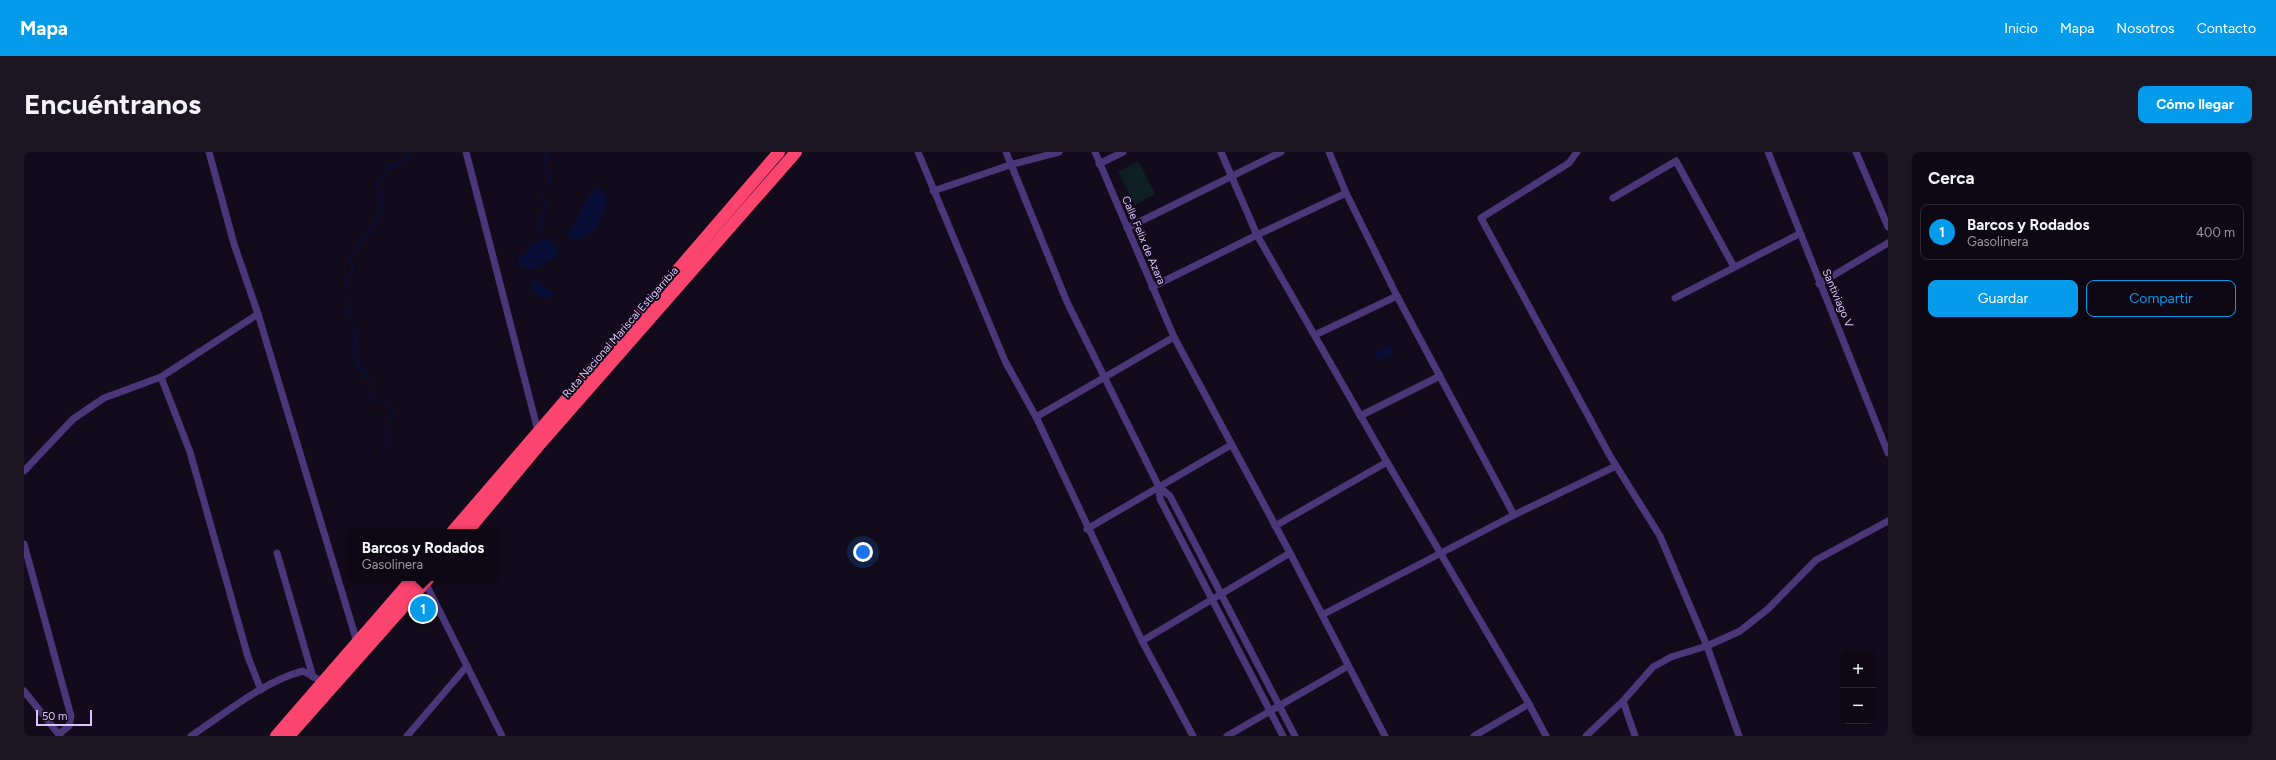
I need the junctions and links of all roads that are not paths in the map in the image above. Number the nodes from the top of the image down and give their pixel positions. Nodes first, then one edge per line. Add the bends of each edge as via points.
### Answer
1 (209, 152) edge
2 (466, 152) edge
3 (779, 152) edge
4 (796, 152) edge
5 (918, 152) edge
6 (1006, 152) edge
7 (1059, 152) edge
8 (1095, 152) edge
9 (1122, 152) edge
10 (1221, 152) edge
11 (1281, 152) edge
12 (1329, 152) edge
13 (1576, 152) edge
14 (1768, 152) edge
15 (1856, 152) edge
16 (1099, 164) junction
17 (1010, 165) junction
18 (1230, 176) junction
19 (933, 191) junction
20 (1346, 193) junction
21 (1613, 198) dead end
22 (1888, 227) edge
23 (1127, 228) junction
24 (1257, 234) junction
25 (1799, 234) junction
26 (1888, 244) edge
27 (1734, 267) junction
28 (1820, 284) junction
29 (1152, 287) junction
30 (1396, 296) junction
31 (1675, 298) dead end
32 (258, 314) junction
33 (1315, 335) junction
34 (1174, 337) junction
35 (1104, 376) junction
36 (1440, 376) junction
37 (161, 377) junction
38 (1360, 416) junction
39 (1036, 417) junction
40 (538, 431) junction
41 (1231, 445) junction
42 (1888, 453) edge
43 (1387, 462) junction
44 (1616, 466) junction
45 (24, 471) edge
46 (1159, 487) junction
47 (1514, 515) junction
48 (1888, 521) edge
49 (1275, 526) junction
50 (455, 529) edge
51 (469, 529) edge
52 (1087, 529) junction
53 (24, 544) edge
54 (277, 553) dead end
55 (1290, 553) junction
56 (1440, 554) junction
57 (410, 581) edge
58 (424, 581) edge
59 (427, 581) edge
60 (1220, 594) junction
61 (1211, 599) junction
62 (1322, 615) junction
63 (1142, 641) junction
64 (357, 642) junction
65 (1706, 646) junction
66 (467, 666) junction
67 (1348, 666) junction
68 (318, 680) junction
69 (261, 690) junction
70 (24, 691) edge
71 (1623, 701) junction
72 (1529, 704) junction
73 (1280, 706) junction
74 (1270, 711) junction
75 (59, 735) edge
76 (191, 736) edge
77 (276, 736) edge
78 (289, 736) edge
79 (407, 736) edge
80 (502, 736) edge
81 (1193, 736) edge
82 (1227, 736) edge
83 (1283, 736) edge
84 (1295, 736) edge
85 (1385, 736) edge
86 (1474, 736) edge
87 (1546, 736) edge
88 (1586, 736) edge
89 (1635, 736) edge
90 (1739, 736) edge

1 - 32 street via 234,244
2 - 40 street
3 - 40 highway, Ruta Nacional Mariscal Estigarribia
4 - 51 highway, Ruta Nacional Mariscal Estigarribia via 541,443
5 - 19 street
6 - 17 street
7 - 17 street
8 - 16 street, Calle Felix de Azara
9 - 16 street
10 - 18 street
11 - 18 street
12 - 20 street
13 - 44 street via 1569,163 1481,218
14 - 25 street, Santiviago V
15 - 22 street
16 - 23 street, Calle Felix de Azara
17 - 19 street
17 - 35 street via 1067,302
18 - 23 street
18 - 24 street
19 - 39 street via 1005,361
20 - 24 street
20 - 30 street
21 - 27 street via 1676,161
23 - 29 street, Calle Felix de Azara
24 - 29 street
24 - 33 street
25 - 27 street
25 - 28 street, Santiviago V
26 - 28 street
27 - 31 street
28 - 42 street, Santiviago V
29 - 34 street, Calle Felix de Azara
30 - 33 street
30 - 36 street
32 - 37 street
32 - 64 street
33 - 38 street
34 - 35 street
34 - 41 street, Calle Felix de Azara
35 - 39 street
35 - 46 street
36 - 38 street
36 - 47 street
37 - 45 street via 104,398 85,410 73,419
37 - 69 street via 190,452 248,657
38 - 43 street
39 - 52 street
40 - 50 highway, Ruta Nacional Mariscal Estigarribia
41 - 46 street
41 - 49 street, Calle Felix de Azara
43 - 49 street
43 - 56 street
44 - 47 street
44 - 65 street via 1660,536
46 - 52 street
46 - 60 street via 1170,496
46 - 61 street via 1160,499
47 - 56 street
48 - 65 street via 1816,560 1752,622 1740,631
49 - 55 street, Calle Felix de Azara
52 - 63 street
53 - 75 street via 71,716 69,726
54 - 68 street
55 - 60 street
55 - 62 street, Calle Felix de Azara
56 - 62 street
56 - 72 street
57 - 64 highway
58 - 78 highway
59 - 66 street
60 - 61 street
60 - 73 street
61 - 63 street
61 - 74 street
62 - 67 street, Calle Felix de Azara
63 - 81 street
64 - 68 highway
65 - 71 street via 1671,657 1653,667
65 - 90 street
66 - 79 street
66 - 80 street
67 - 73 street
67 - 85 street, Calle Felix de Azara
68 - 69 street via 303,671 288,675
68 - 77 highway
69 - 76 street
70 - 75 street
71 - 88 street
71 - 89 street
72 - 86 street
72 - 87 street
73 - 74 street
73 - 84 street
74 - 82 street
74 - 83 street

